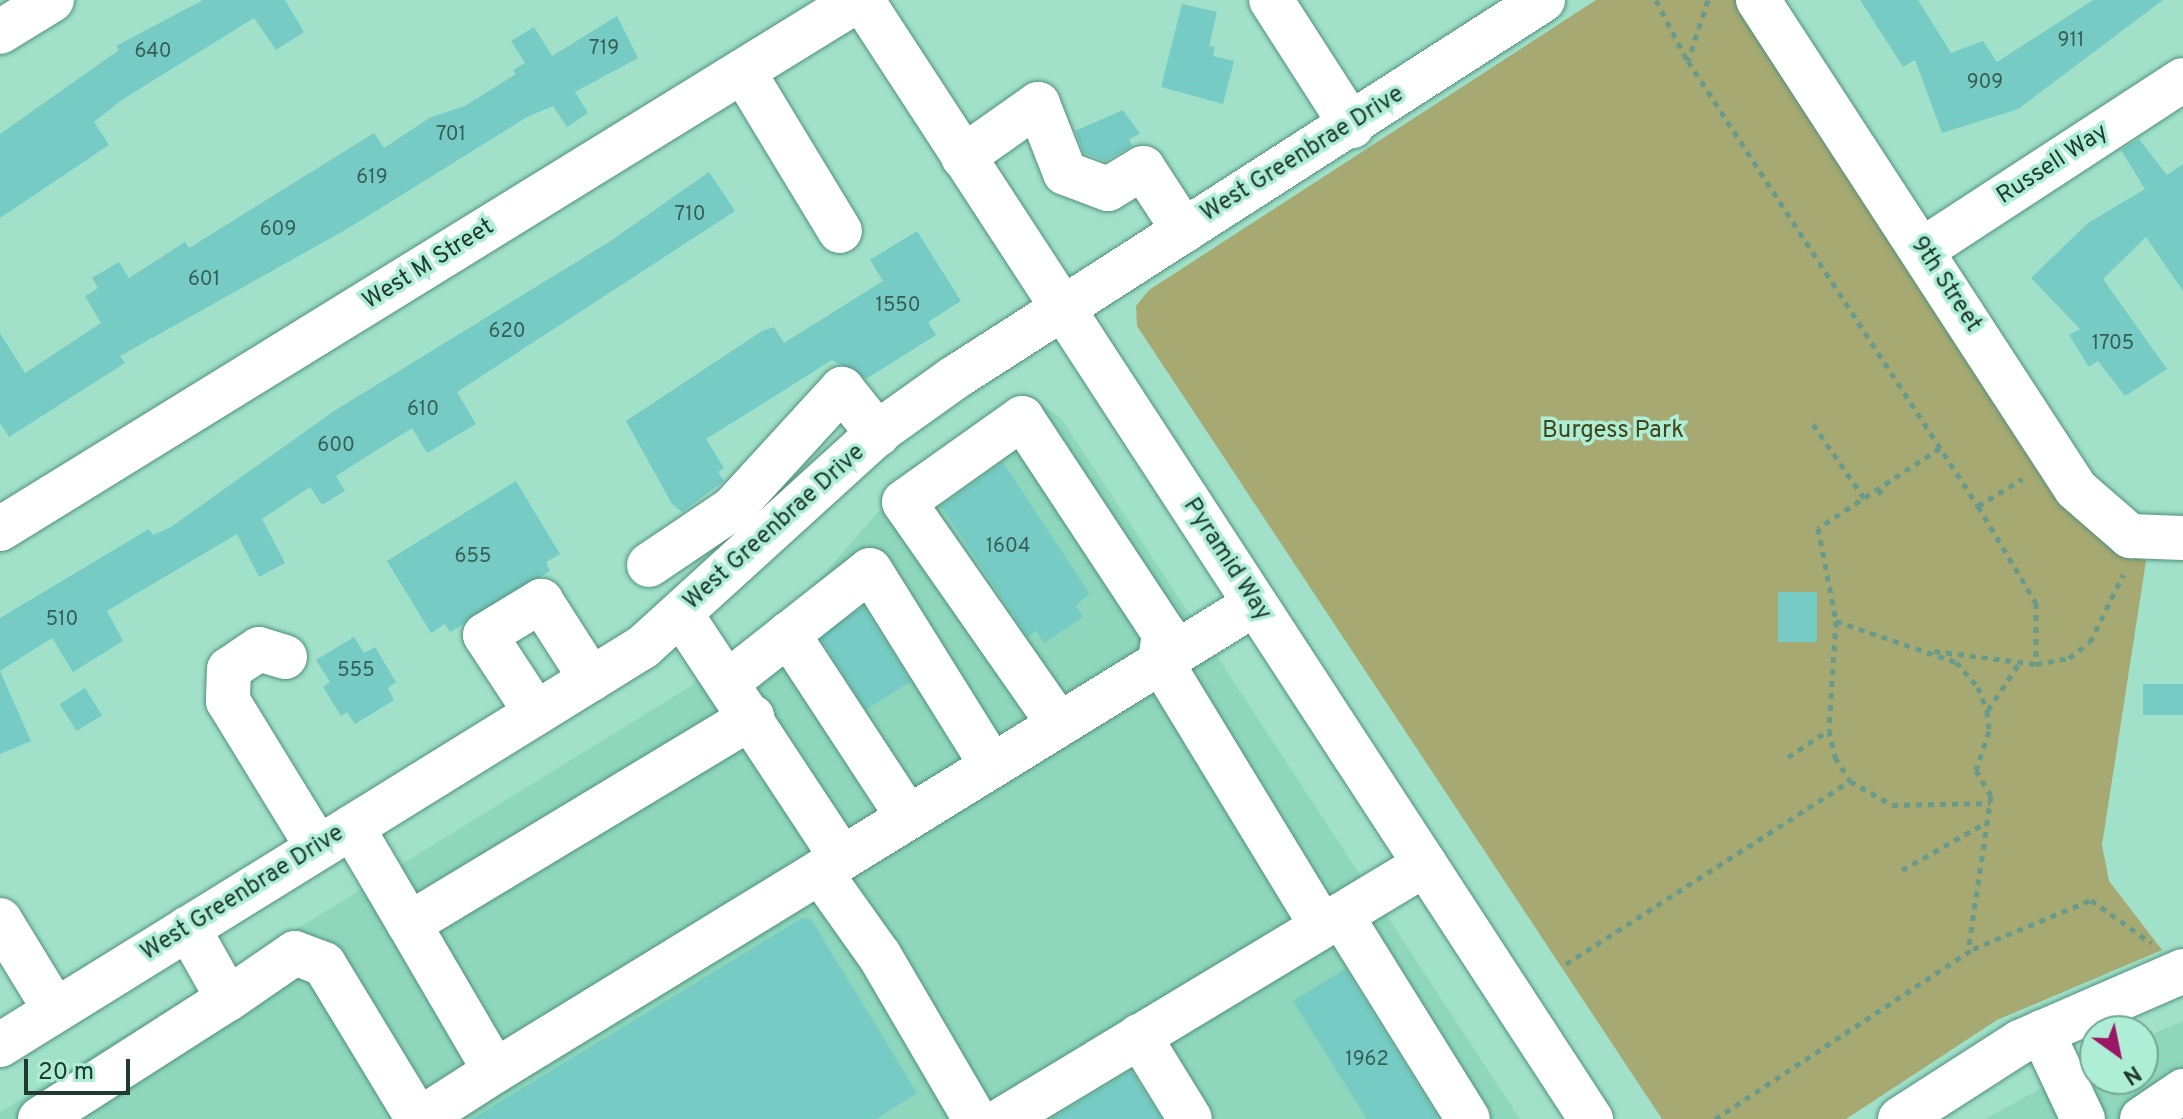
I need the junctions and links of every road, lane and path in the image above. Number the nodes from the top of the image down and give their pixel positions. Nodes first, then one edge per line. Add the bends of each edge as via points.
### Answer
1 (52, 0) edge
2 (860, 0) edge
3 (1271, 0) edge
4 (1543, 0) edge
5 (1656, 0) edge
6 (1708, 0) edge
7 (1758, 0) edge
8 (0, 32) edge
9 (1688, 61) junction
10 (743, 71) junction
11 (2183, 80) edge
12 (1352, 126) junction
13 (963, 157) junction
14 (840, 231) dead end
15 (1184, 231) junction
16 (1922, 250) junction
17 (1061, 308) junction
18 (1813, 424) dead end
19 (878, 434) junction
20 (1940, 448) junction
21 (2030, 474) dead end
22 (1878, 489) junction
23 (1864, 498) junction
24 (1884, 498) dead end
25 (1978, 506) junction
26 (0, 529) edge
27 (2156, 547) edge
28 (649, 565) dead end
29 (1255, 604) junction
30 (681, 614) junction
31 (1836, 621) junction
32 (788, 634) junction
33 (1925, 649) junction
34 (285, 657) dead end
35 (1160, 660) junction
36 (2020, 662) junction
37 (2036, 664) junction
38 (591, 679) junction
39 (729, 681) junction
40 (1987, 711) junction
41 (536, 713) junction
42 (752, 717) junction
43 (1058, 723) junction
44 (1829, 730) junction
45 (1788, 757) dead end
46 (990, 763) junction
47 (1850, 781) junction
48 (1990, 803) junction
49 (907, 816) junction
50 (1988, 822) junction
51 (335, 838) junction
52 (1425, 864) junction
53 (831, 865) junction
54 (1902, 870) dead end
55 (0, 920) edge
56 (1331, 920) junction
57 (409, 924) junction
58 (188, 928) junction
59 (1968, 952) junction
60 (2169, 958) edge
61 (1566, 964) dead end
62 (228, 999) junction
63 (55, 1010) junction
64 (2042, 1032) junction
65 (1139, 1036) junction
66 (0, 1045) edge
67 (495, 1071) junction
68 (2183, 1091) edge
69 (40, 1119) edge
70 (419, 1119) edge
71 (975, 1119) edge
72 (1003, 1119) edge
73 (1190, 1119) edge
74 (1468, 1119) edge
75 (1591, 1119) edge
76 (1715, 1119) edge
77 (1900, 1119) edge
78 (2083, 1119) edge
79 (2142, 1119) edge

1 - 8 street
2 - 10 street, West M Street
2 - 13 street, Pyramid Way
3 - 12 street
4 - 12 street, West Greenbrae Drive
5 - 9 path
6 - 9 path
7 - 16 street, 9th Street
9 - 20 path
10 - 14 street
10 - 26 street, West M Street
11 - 16 street, Russell Way
12 - 15 street, West Greenbrae Drive
13 - 15 street via 1038,104 1065,173 1108,189 1143,168
13 - 17 street, Pyramid Way
15 - 17 street, West Greenbrae Drive
16 - 27 street, 9th Street via 2076,489 2109,524
17 - 19 street, West Greenbrae Drive
17 - 29 street, Pyramid Way
18 - 23 path
19 - 28 street via 842,389 732,509
19 - 30 street, West Greenbrae Drive
20 - 22 path
20 - 25 path
21 - 25 path
22 - 23 path
22 - 24 path
23 - 31 path via 1818,528
25 - 37 path via 2036,603
27 - 37 path via 2090,642 2069,658
29 - 35 street
29 - 52 street, Pyramid Way
30 - 38 street, West Greenbrae Drive
30 - 39 street
31 - 33 path
31 - 44 path
32 - 39 street
32 - 46 street via 870,570
32 - 49 street
33 - 36 path
33 - 40 path via 1969,673
34 - 51 street via 259,649 229,669 228,701
35 - 43 street
35 - 43 street via 1164,633 1022,418 904,502
35 - 56 street
36 - 37 path
36 - 40 path
38 - 41 street, West Greenbrae Drive
38 - 41 street via 541,601 485,635
39 - 42 street
40 - 48 path via 1989,731 1976,770
41 - 51 street, West Greenbrae Drive
42 - 53 street
42 - 57 street
43 - 46 street
44 - 45 path
44 - 47 path via 1835,757
46 - 49 street
47 - 48 path via 1892,805
47 - 61 path
48 - 50 path
49 - 53 street
50 - 54 path
50 - 59 path
51 - 57 street
51 - 58 street, West Greenbrae Drive
52 - 56 street
52 - 75 street, Pyramid Way
53 - 67 street
53 - 71 street
55 - 63 street
56 - 65 street
56 - 74 street
57 - 67 street
58 - 62 street
58 - 63 street, West Greenbrae Drive
59 - 60 path via 2091,900
59 - 76 path
60 - 64 street
62 - 69 street
62 - 70 street via 295,953 324,964
63 - 66 street, West Greenbrae Drive
64 - 77 street
64 - 78 street
65 - 72 street
65 - 73 street
67 - 70 street
68 - 79 street

